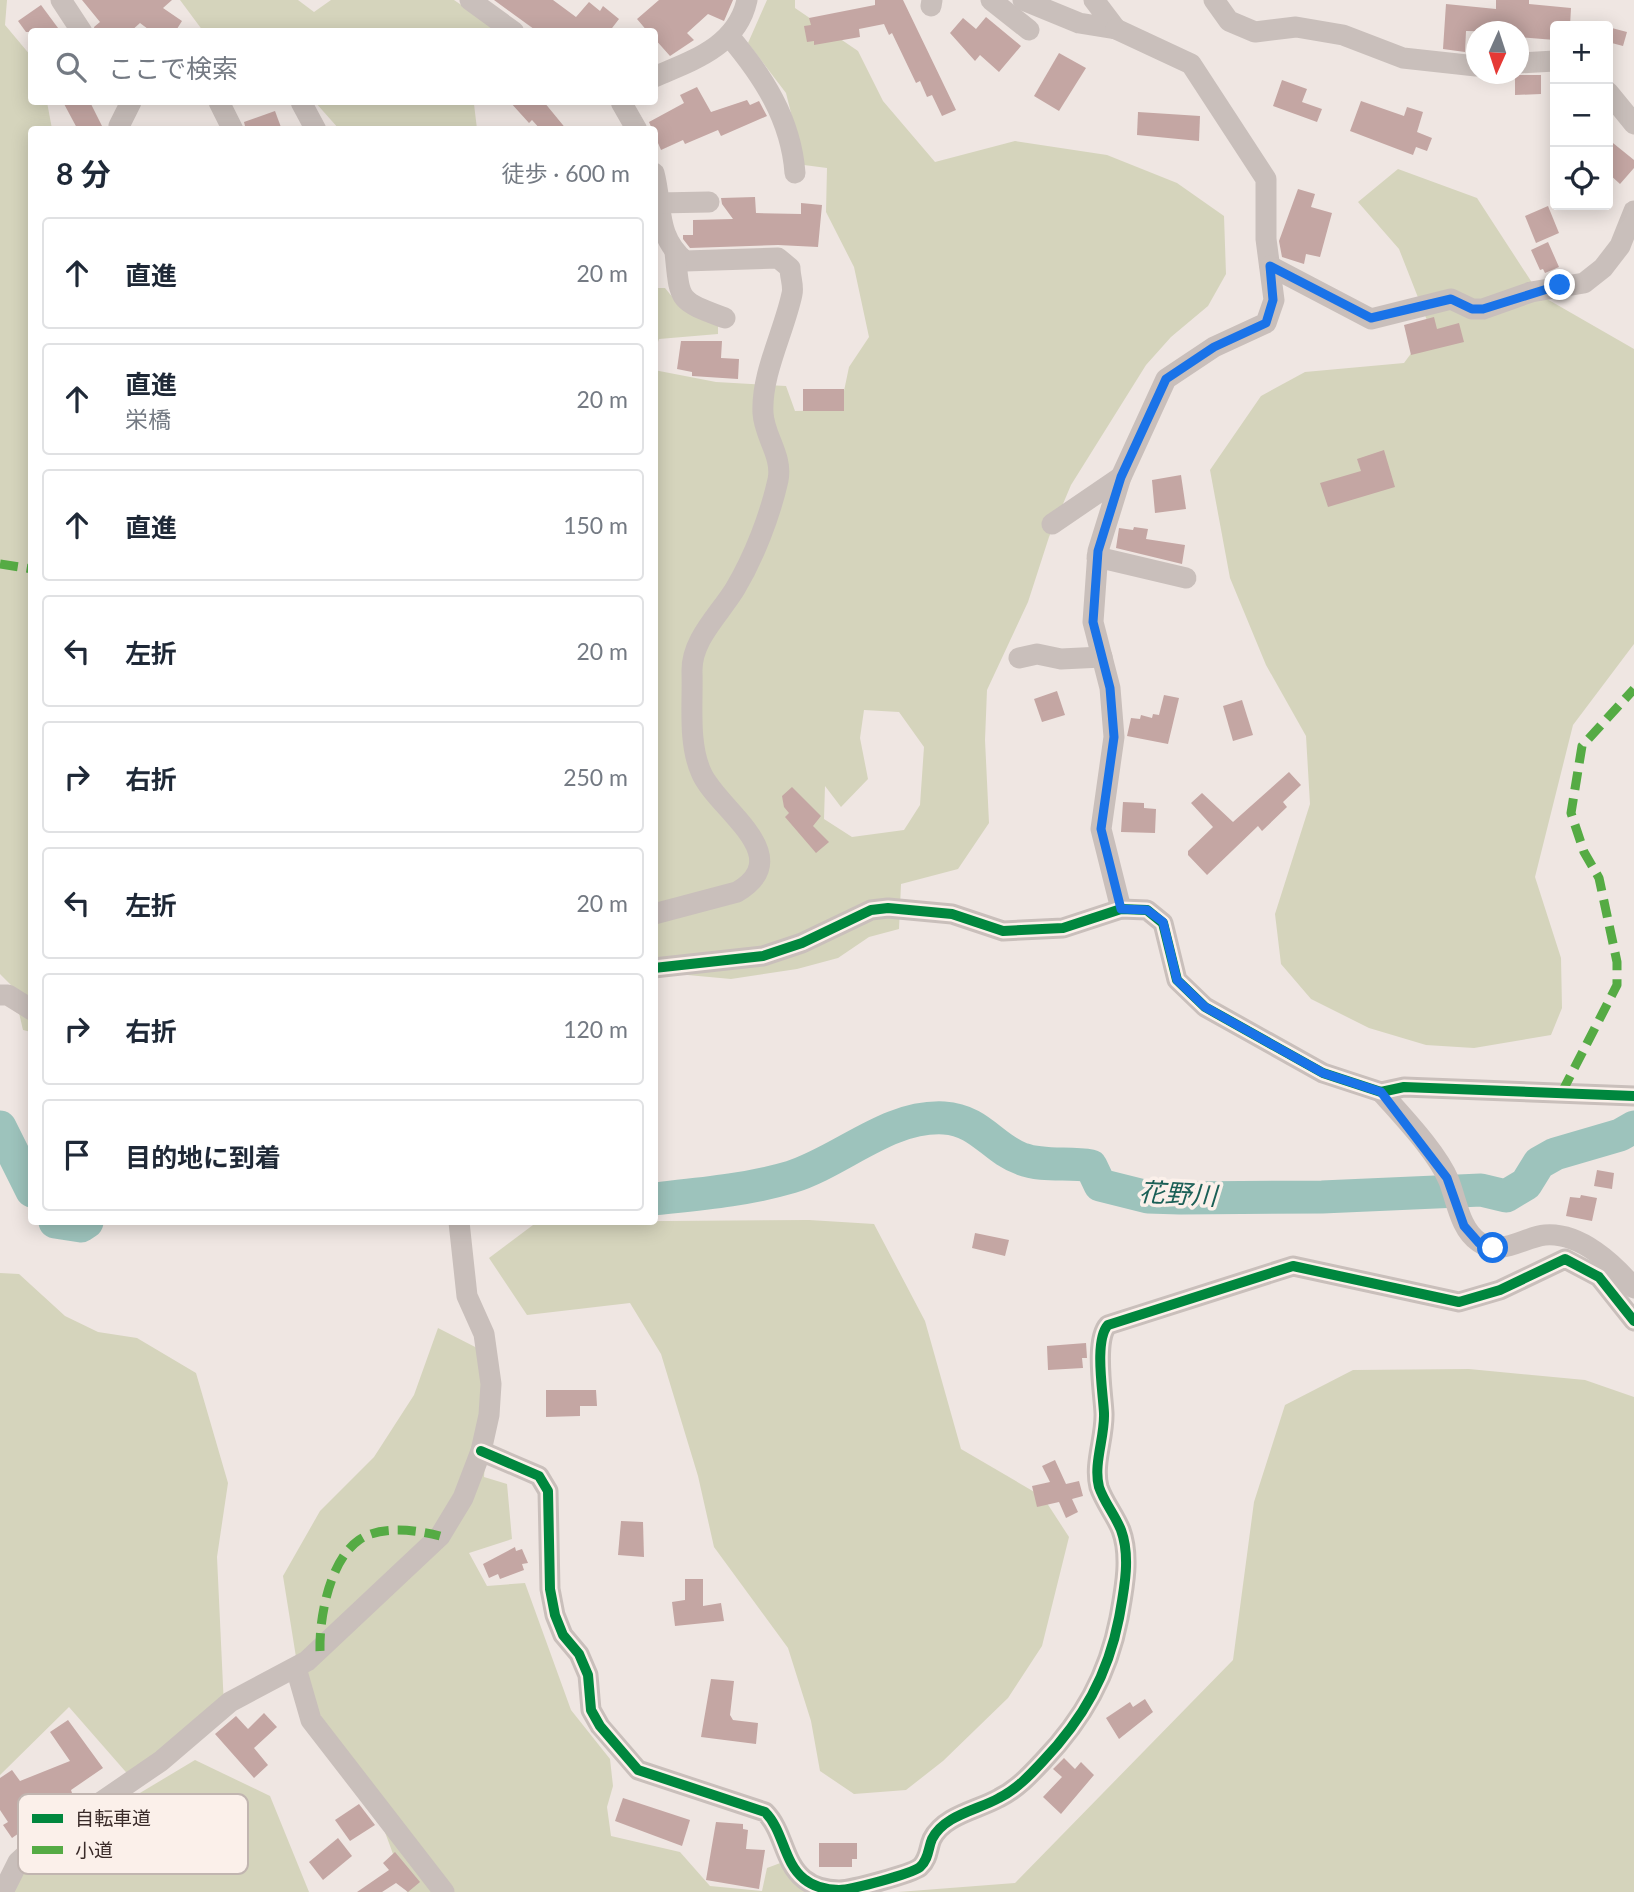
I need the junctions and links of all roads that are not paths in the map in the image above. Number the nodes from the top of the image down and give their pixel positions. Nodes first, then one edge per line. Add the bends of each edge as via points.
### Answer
1 (61, 0) edge
2 (470, 0) edge
3 (747, 0) edge
4 (991, 0) edge
5 (1023, 0) edge
6 (1094, 0) edge
7 (1214, 0) edge
8 (79, 28) edge
9 (508, 28) edge
10 (1116, 29) junction
11 (1029, 30) dead end
12 (729, 36) junction
13 (1550, 61) edge
14 (1529, 62) edge
15 (1466, 65) edge
16 (658, 75) edge
17 (1613, 98) edge
18 (129, 105) edge
19 (220, 105) edge
20 (303, 105) edge
21 (623, 105) edge
22 (1634, 124) edge
23 (119, 126) edge
24 (231, 126) edge
25 (314, 126) edge
26 (635, 126) edge
27 (795, 173) dead end
28 (709, 202) dead end
29 (658, 210) edge
30 (1634, 211) edge
31 (658, 213) edge
32 (675, 252) junction
33 (1270, 266) junction
34 (725, 318) dead end
35 (1121, 477) junction
36 (1052, 524) dead end
37 (1097, 557) junction
38 (1186, 578) dead end
39 (1102, 657) junction
40 (1018, 658) dead end
41 (1121, 909) junction
42 (658, 913) edge
43 (658, 968) edge
44 (0, 995) edge
45 (28, 1008) edge
46 (1381, 1092) junction
47 (1627, 1096) edge
48 (459, 1225) edge
49 (1634, 1288) edge
50 (1634, 1321) edge
51 (481, 1451) junction
52 (296, 1668) junction
53 (113, 1794) edge
54 (18, 1862) edge
55 (4, 1892) edge
56 (444, 1892) edge

1 - 8 street
2 - 9 street
3 - 12 street via 744,14
4 - 11 street
5 - 10 street via 1079,23
6 - 10 street
7 - 15 street via 1229,21 1255,32 1296,27 1343,35 1404,58
10 - 33 street via 1191,64 1221,106 1266,179
12 - 16 street via 703,56
12 - 27 street via 760,73 774,102 793,144
13 - 14 street
17 - 22 street
18 - 23 street
19 - 24 street
20 - 25 street
21 - 26 street
28 - 29 street
30 - 33 street via 1620,246 1584,283 1541,289 1483,309 1451,299 1371,318
31 - 32 street
32 - 34 street via 679,292 688,304
32 - 42 street via 696,263 784,260 790,268 793,291 763,414 779,477 736,587 701,638 692,664 693,748 701,774 757,843 759,866 748,886
33 - 35 street via 1273,300 1266,323 1214,347 1166,379
35 - 36 street
35 - 37 street
37 - 38 street
37 - 39 street via 1093,622
39 - 40 street via 1061,659 1037,654
39 - 41 street via 1114,737 1101,829
41 - 43 street via 1063,928 1003,931 952,914 871,910 763,956
41 - 46 street via 1147,910 1163,922 1177,980 1205,1007 1323,1073
44 - 45 street
46 - 47 street via 1404,1087
46 - 49 street via 1447,1178 1470,1233 1479,1243 1493,1248 1545,1235 1562,1236 1584,1244 1619,1270
48 - 51 street via 467,1296 484,1334 491,1384
50 - 51 street via 1599,1277 1565,1259 1500,1290 1459,1302 1293,1266 1108,1325 1100,1342 1105,1420 1099,1486 1126,1549 1119,1618 1108,1662 1092,1698 1066,1737 1021,1784 950,1821 938,1832 919,1868 841,1891 817,1888 802,1878 789,1861 777,1824 765,1812 638,1770 600,1726 591,1710 588,1675 555,1615 550,1589 548,1491 538,1476
51 - 52 street via 463,1498 440,1536 320,1651
52 - 53 street via 230,1702 161,1761
52 - 56 street via 311,1720
54 - 55 street

